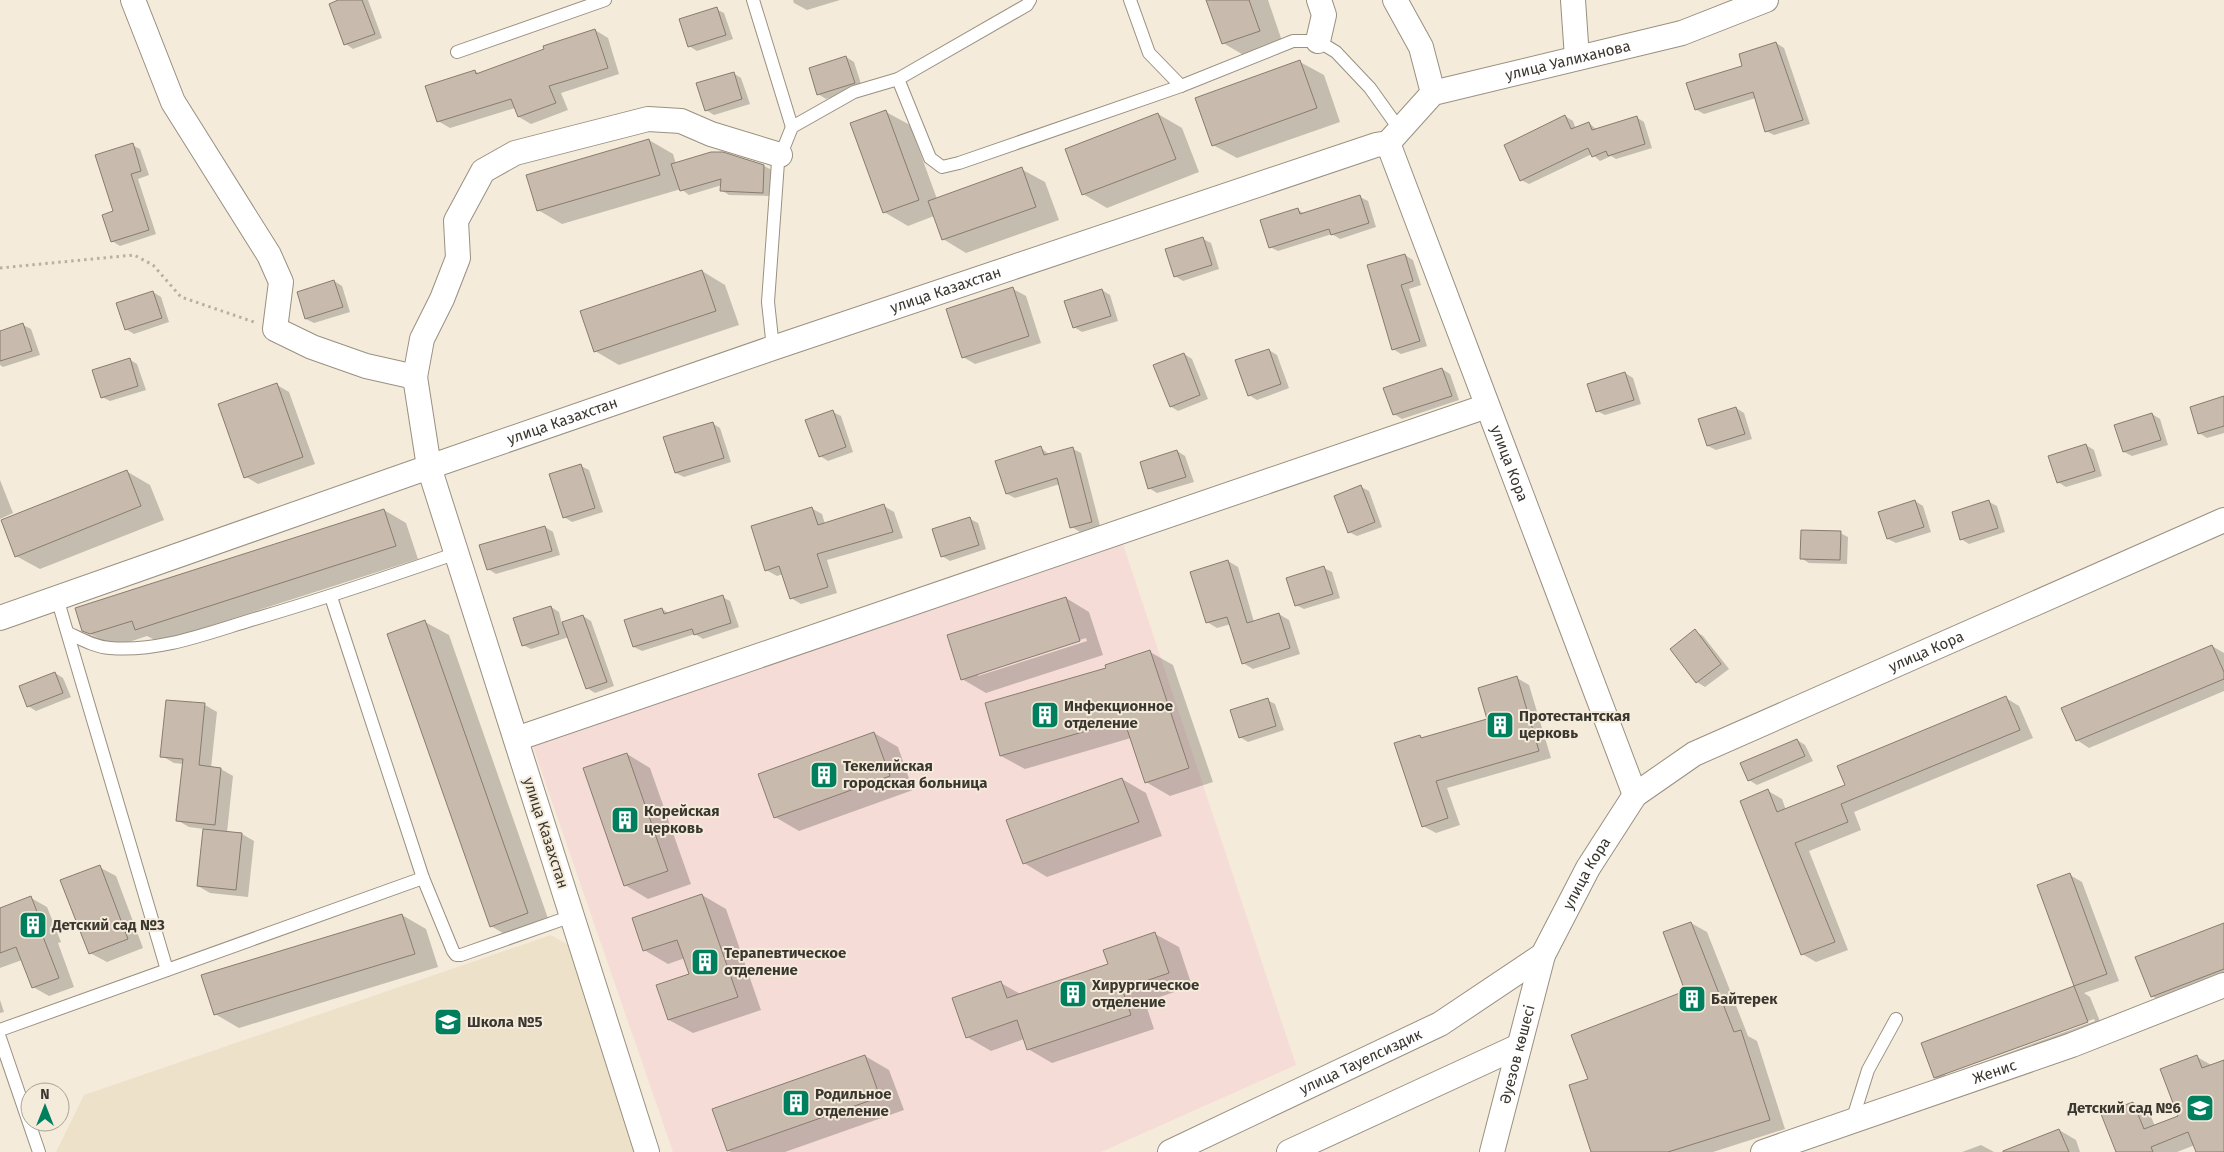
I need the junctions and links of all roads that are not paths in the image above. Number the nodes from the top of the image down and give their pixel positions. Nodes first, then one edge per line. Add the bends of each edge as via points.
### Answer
1 (134, 0) edge
2 (605, 0) edge
3 (753, 0) edge
4 (1030, 0) edge
5 (1130, 0) edge
6 (1319, 0) edge
7 (1395, 0) edge
8 (1573, 0) edge
9 (1766, 0) edge
10 (1318, 41) junction
11 (457, 52) dead end
12 (1577, 58) junction
13 (898, 79) junction
14 (1181, 86) junction
15 (1433, 93) junction
16 (792, 127) junction
17 (1388, 139) junction
18 (780, 155) junction
19 (773, 348) junction
20 (415, 377) junction
21 (1488, 406) junction
22 (429, 467) junction
23 (2224, 520) edge
24 (457, 553) junction
25 (331, 596) junction
26 (57, 598) junction
27 (0, 618) edge
28 (68, 633) junction
29 (516, 739) junction
30 (1635, 795) junction
31 (423, 878) junction
32 (572, 916) junction
33 (1543, 955) junction
34 (167, 970) junction
35 (2224, 985) edge
36 (1896, 1020) dead end
37 (0, 1030) edge
38 (0, 1038) edge
39 (1519, 1046) junction
40 (1852, 1121) junction
41 (1789, 1148) edge
42 (38, 1152) edge
43 (647, 1152) edge
44 (1170, 1152) edge
45 (1289, 1152) edge
46 (1492, 1152) edge
47 (1763, 1152) edge

1 - 20 street via 173,102 269,255 281,282 275,329 312,347 366,366
2 - 11 lane
3 - 16 lane
4 - 13 lane
5 - 14 lane via 1148,53
6 - 10 street via 1324,15
7 - 15 street via 1421,47
8 - 12 street
9 - 12 street, улица Уалиханова via 1682,33
10 - 14 lane via 1293,41
10 - 17 lane via 1336,52 1370,88
12 - 15 street, улица Уалиханова
13 - 14 lane via 930,158 942,167
13 - 16 lane via 854,92
15 - 17 street
16 - 18 lane
17 - 19 street, улица Казахстан
17 - 21 street, улица Кора
18 - 19 lane via 768,302
18 - 20 street via 711,134 681,121 648,118 515,153 483,171 456,221 458,258 422,339
19 - 22 street, улица Казахстан
20 - 22 street
21 - 29 street
21 - 30 street, улица Кора
22 - 24 street, улица Казахстан
22 - 26 street
23 - 30 street, улица Кора via 1694,754
24 - 25 lane
24 - 29 street, улица Казахстан
25 - 28 lane via 150,648 108,648
25 - 31 lane
26 - 27 street
26 - 28 lane
28 - 34 lane
29 - 32 street, улица Казахстан
30 - 33 street, улица Кора via 1588,868
31 - 32 lane via 456,955
31 - 34 lane
32 - 43 street, улица Казахстан
33 - 39 street, Әуезов көшесі
33 - 44 street, улица Тауелсиздик via 1440,1024
34 - 37 lane
35 - 40 street, Женис via 2072,1045
36 - 40 lane via 1868,1070
38 - 42 lane
39 - 45 street
39 - 46 street, Әуезов көшесі
40 - 41 street, Женис
41 - 47 street, Женис

